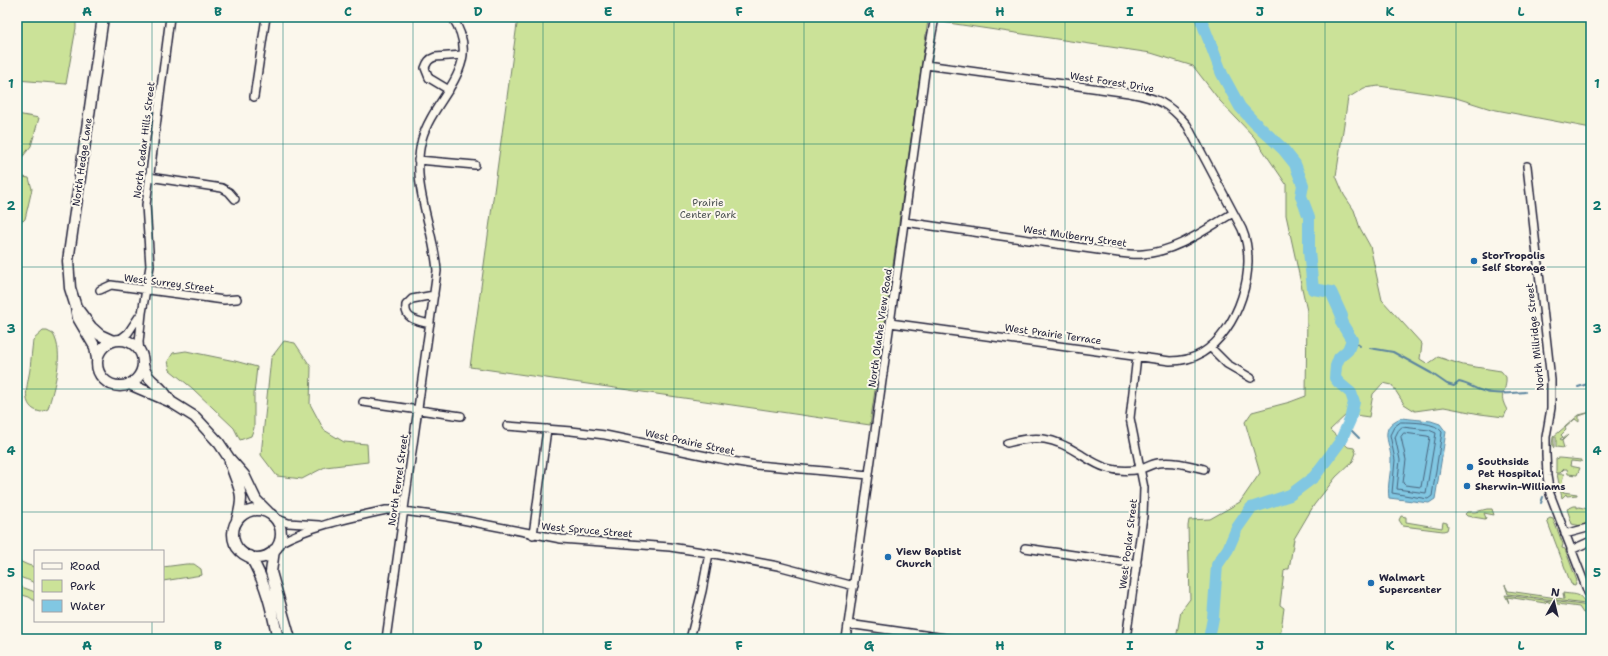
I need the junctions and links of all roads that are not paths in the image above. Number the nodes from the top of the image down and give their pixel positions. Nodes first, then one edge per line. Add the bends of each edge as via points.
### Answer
1 (103, 17) edge
2 (170, 17) edge
3 (266, 17) edge
4 (456, 18) edge
5 (934, 19) edge
6 (463, 55) junction
7 (926, 65) junction
8 (449, 90) junction
9 (254, 97) dead end
10 (418, 160) junction
11 (475, 165) dead end
12 (1527, 166) dead end
13 (148, 178) junction
14 (234, 199) dead end
15 (1233, 214) junction
16 (905, 222) junction
17 (100, 290) dead end
18 (146, 290) junction
19 (434, 295) junction
20 (237, 299) dead end
21 (76, 307) junction
22 (142, 313) junction
23 (890, 323) junction
24 (430, 324) junction
25 (116, 341) junction
26 (1210, 347) junction
27 (140, 353) junction
28 (1137, 356) junction
29 (97, 359) junction
30 (142, 366) junction
31 (1251, 378) dead end
32 (130, 384) junction
33 (171, 402) junction
34 (362, 402) dead end
35 (418, 410) junction
36 (462, 416) dead end
37 (507, 426) dead end
38 (547, 429) junction
39 (1007, 443) dead end
40 (229, 458) junction
41 (1204, 468) dead end
42 (1139, 469) junction
43 (869, 475) junction
44 (404, 511) junction
45 (272, 515) junction
46 (237, 521) junction
47 (319, 526) junction
48 (1591, 527) edge
49 (1565, 534) junction
50 (533, 535) junction
51 (1591, 541) edge
52 (277, 546) junction
53 (1025, 548) dead end
54 (1571, 550) junction
55 (709, 553) junction
56 (250, 556) junction
57 (1137, 564) junction
58 (854, 586) junction
59 (1591, 600) edge
60 (848, 624) junction
61 (278, 639) edge
62 (290, 639) edge
63 (386, 639) edge
64 (690, 639) edge
65 (846, 639) edge
66 (952, 639) edge
67 (1126, 639) edge

1 - 21 street, North Hedge Lane via 68,261 70,288
2 - 13 street, North Cedar Hills Street
3 - 9 street
4 - 6 street, North Ferrel Street
5 - 7 street, North Olathe View Road
6 - 8 street, North Ferrel Street via 459,74
6 - 8 street via 435,57 427,62 425,68 429,78
7 - 15 street, West Forest Drive via 1149,97 1160,101 1178,114 1187,125
7 - 16 street, North Olathe View Road
8 - 10 street, North Ferrel Street via 422,138
10 - 11 street
10 - 19 street, North Ferrel Street via 420,187 436,255
12 - 49 street, North Millridge Street via 1551,380 1551,408 1546,437 1547,476 1550,494
13 - 14 street via 222,188
13 - 18 street, North Cedar Hills Street via 146,205 150,266
15 - 16 street, West Mulberry Street via 1164,250 1143,254 1119,253
15 - 26 street, West Prairie Terrace via 1242,229 1247,245 1248,278 1227,328
16 - 23 street, North Olathe View Road
17 - 18 street, West Surrey Street via 111,285
18 - 20 street, West Surrey Street via 224,300
18 - 22 street, North Cedar Hills Street
19 - 24 street, North Ferrel Street
19 - 24 street via 412,299 406,305 409,317
21 - 25 street, North Hedge Lane via 100,335
21 - 29 street, North Hedge Lane via 81,326 95,347
22 - 25 street, North Cedar Hills Street via 128,333
22 - 27 street, North Cedar Hills Street
23 - 28 street, West Prairie Terrace
23 - 43 street, North Olathe View Road
24 - 35 street, North Ferrel Street
25 - 27 street via 132,343
25 - 29 street via 102,348
26 - 28 street, West Prairie Terrace via 1197,356 1180,360
26 - 31 street via 1228,364
27 - 30 street
28 - 42 street, West Poplar Street via 1130,418
29 - 32 street via 99,372 108,383 122,386
30 - 32 street via 136,379
30 - 33 street via 145,375
32 - 33 street
33 - 40 street via 203,425
34 - 35 street
35 - 36 street
35 - 44 street, North Ferrel Street
37 - 38 street, West Prairie Street
38 - 43 street, West Prairie Street via 605,435 756,465
38 - 50 street
39 - 42 street via 1026,438 1046,440 1066,446 1107,468
40 - 45 street via 244,475 256,500
40 - 46 street via 242,500
41 - 42 street via 1173,462
42 - 57 street, West Poplar Street via 1144,488
43 - 58 street, North Olathe View Road
44 - 47 street, West Spruce Street via 386,510
44 - 50 street, West Spruce Street
44 - 63 street, North Ferrel Street
45 - 46 street via 255,510 242,515
45 - 47 street, West Spruce Street via 288,523
45 - 52 street via 281,530
46 - 56 street via 233,536 241,551
47 - 52 street, West Spruce Street via 295,534
48 - 49 street
49 - 54 street, North Millridge Street
50 - 55 street, West Spruce Street via 670,547
51 - 54 street
52 - 56 street via 263,557
52 - 62 street via 271,572
53 - 57 street
54 - 59 street, North Millridge Street
55 - 58 street, West Spruce Street via 778,566
55 - 64 street
56 - 61 street via 259,570 266,590
57 - 67 street, West Poplar Street
58 - 60 street, North Olathe View Road
60 - 65 street, North Olathe View Road
60 - 66 street

